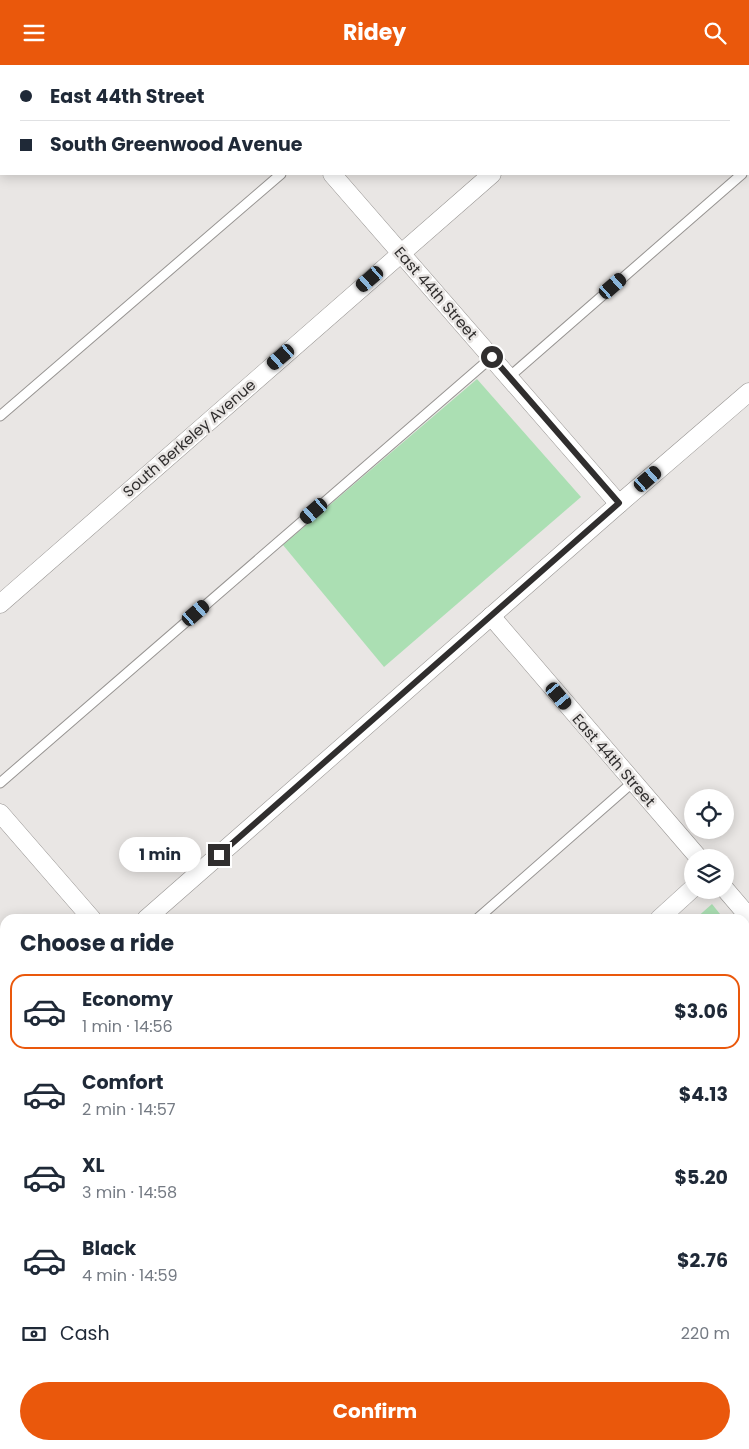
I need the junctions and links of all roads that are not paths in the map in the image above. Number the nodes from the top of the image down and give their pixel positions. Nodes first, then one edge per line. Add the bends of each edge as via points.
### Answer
1 (280, 175) edge
2 (333, 175) edge
3 (491, 175) edge
4 (741, 175) edge
5 (401, 253) junction
6 (492, 357) junction
7 (509, 377) junction
8 (749, 392) edge
9 (0, 416) edge
10 (619, 503) junction
11 (0, 604) edge
12 (491, 616) junction
13 (633, 782) junction
14 (0, 783) edge
15 (0, 813) edge
16 (691, 849) edge
17 (684, 896) edge
18 (734, 899) edge
19 (88, 914) edge
20 (152, 914) edge
21 (483, 914) edge
22 (664, 914) edge
23 (746, 914) edge

1 - 9 lane
2 - 5 street, East 44th Street
3 - 5 street, South Berkeley Avenue
4 - 7 lane
5 - 6 street, East 44th Street
5 - 11 street, South Berkeley Avenue
6 - 7 street, East 44th Street
6 - 14 lane
7 - 10 street, East 44th Street
8 - 10 street
10 - 12 street
12 - 13 street, East 44th Street
12 - 20 street
13 - 16 street, East 44th Street
13 - 21 lane
15 - 19 street
17 - 22 street
18 - 23 street

